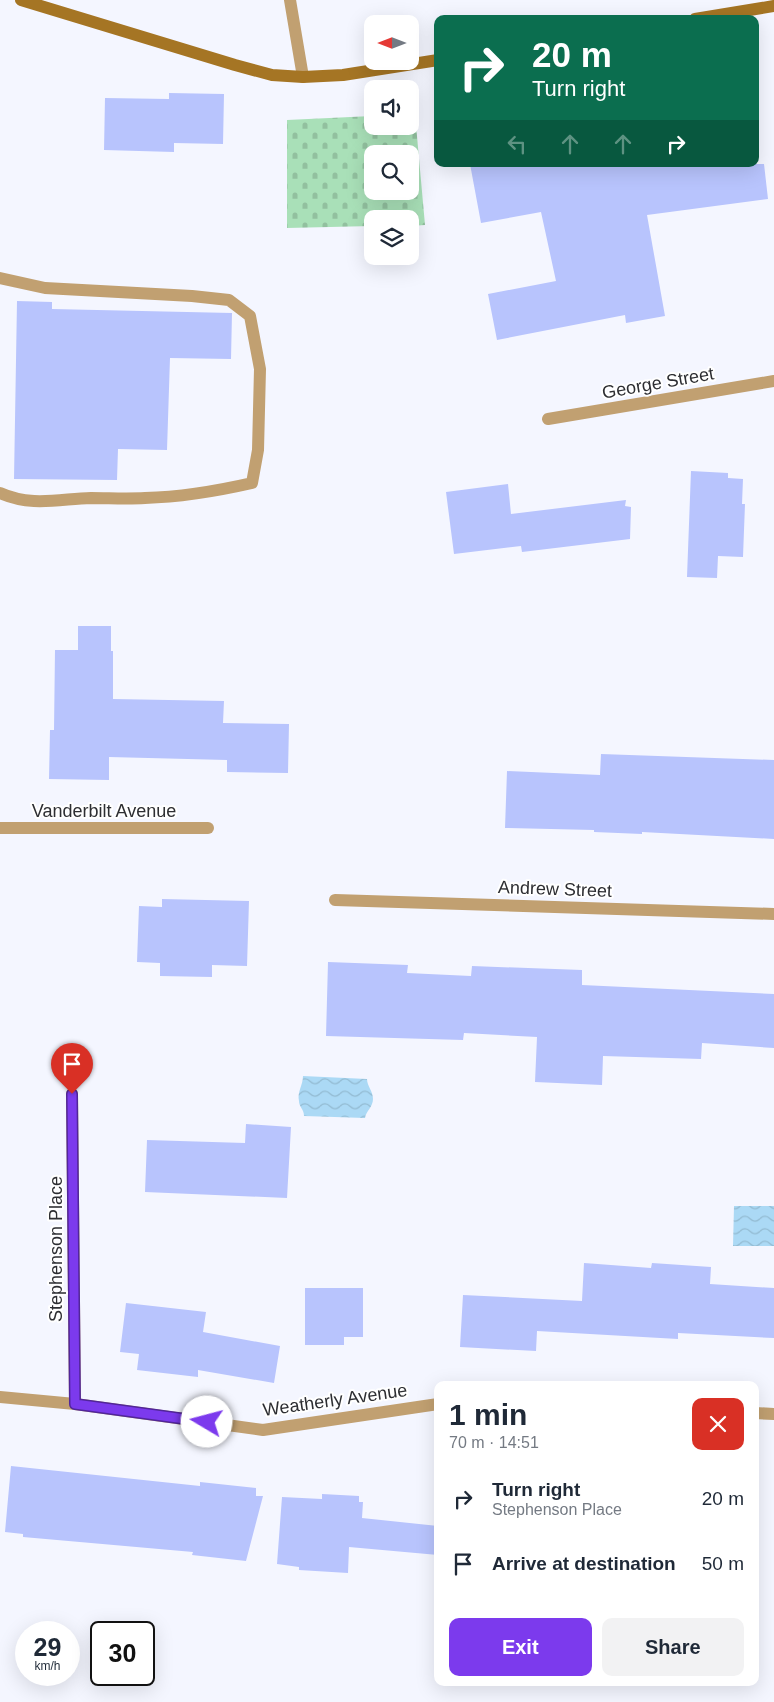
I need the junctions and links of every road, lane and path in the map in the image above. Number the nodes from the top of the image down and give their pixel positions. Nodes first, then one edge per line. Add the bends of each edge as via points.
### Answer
1 (21, 0) edge
2 (290, 0) edge
3 (774, 6) edge
4 (719, 15) edge
5 (434, 61) edge
6 (303, 77) junction
7 (0, 278) edge
8 (774, 381) edge
9 (548, 419) dead end
10 (0, 493) edge
11 (0, 828) edge
12 (208, 828) dead end
13 (335, 900) dead end
14 (774, 914) edge
15 (72, 1094) dead end
16 (0, 1397) edge
17 (75, 1404) junction
18 (434, 1405) edge
19 (759, 1413) edge
20 (774, 1414) edge

1 - 6 street via 235,65
2 - 6 street
3 - 4 street
5 - 6 street
7 - 10 street via 44,288 229,300 250,316 260,369 258,450 252,483 146,498 45,502 12,498
8 - 9 street, George Street
11 - 12 street, Vanderbilt Avenue
13 - 14 street, Andrew Street
15 - 17 street, Stephenson Place
16 - 17 street, Weatherly Avenue
17 - 18 street, Weatherly Avenue via 263,1430
19 - 20 street

